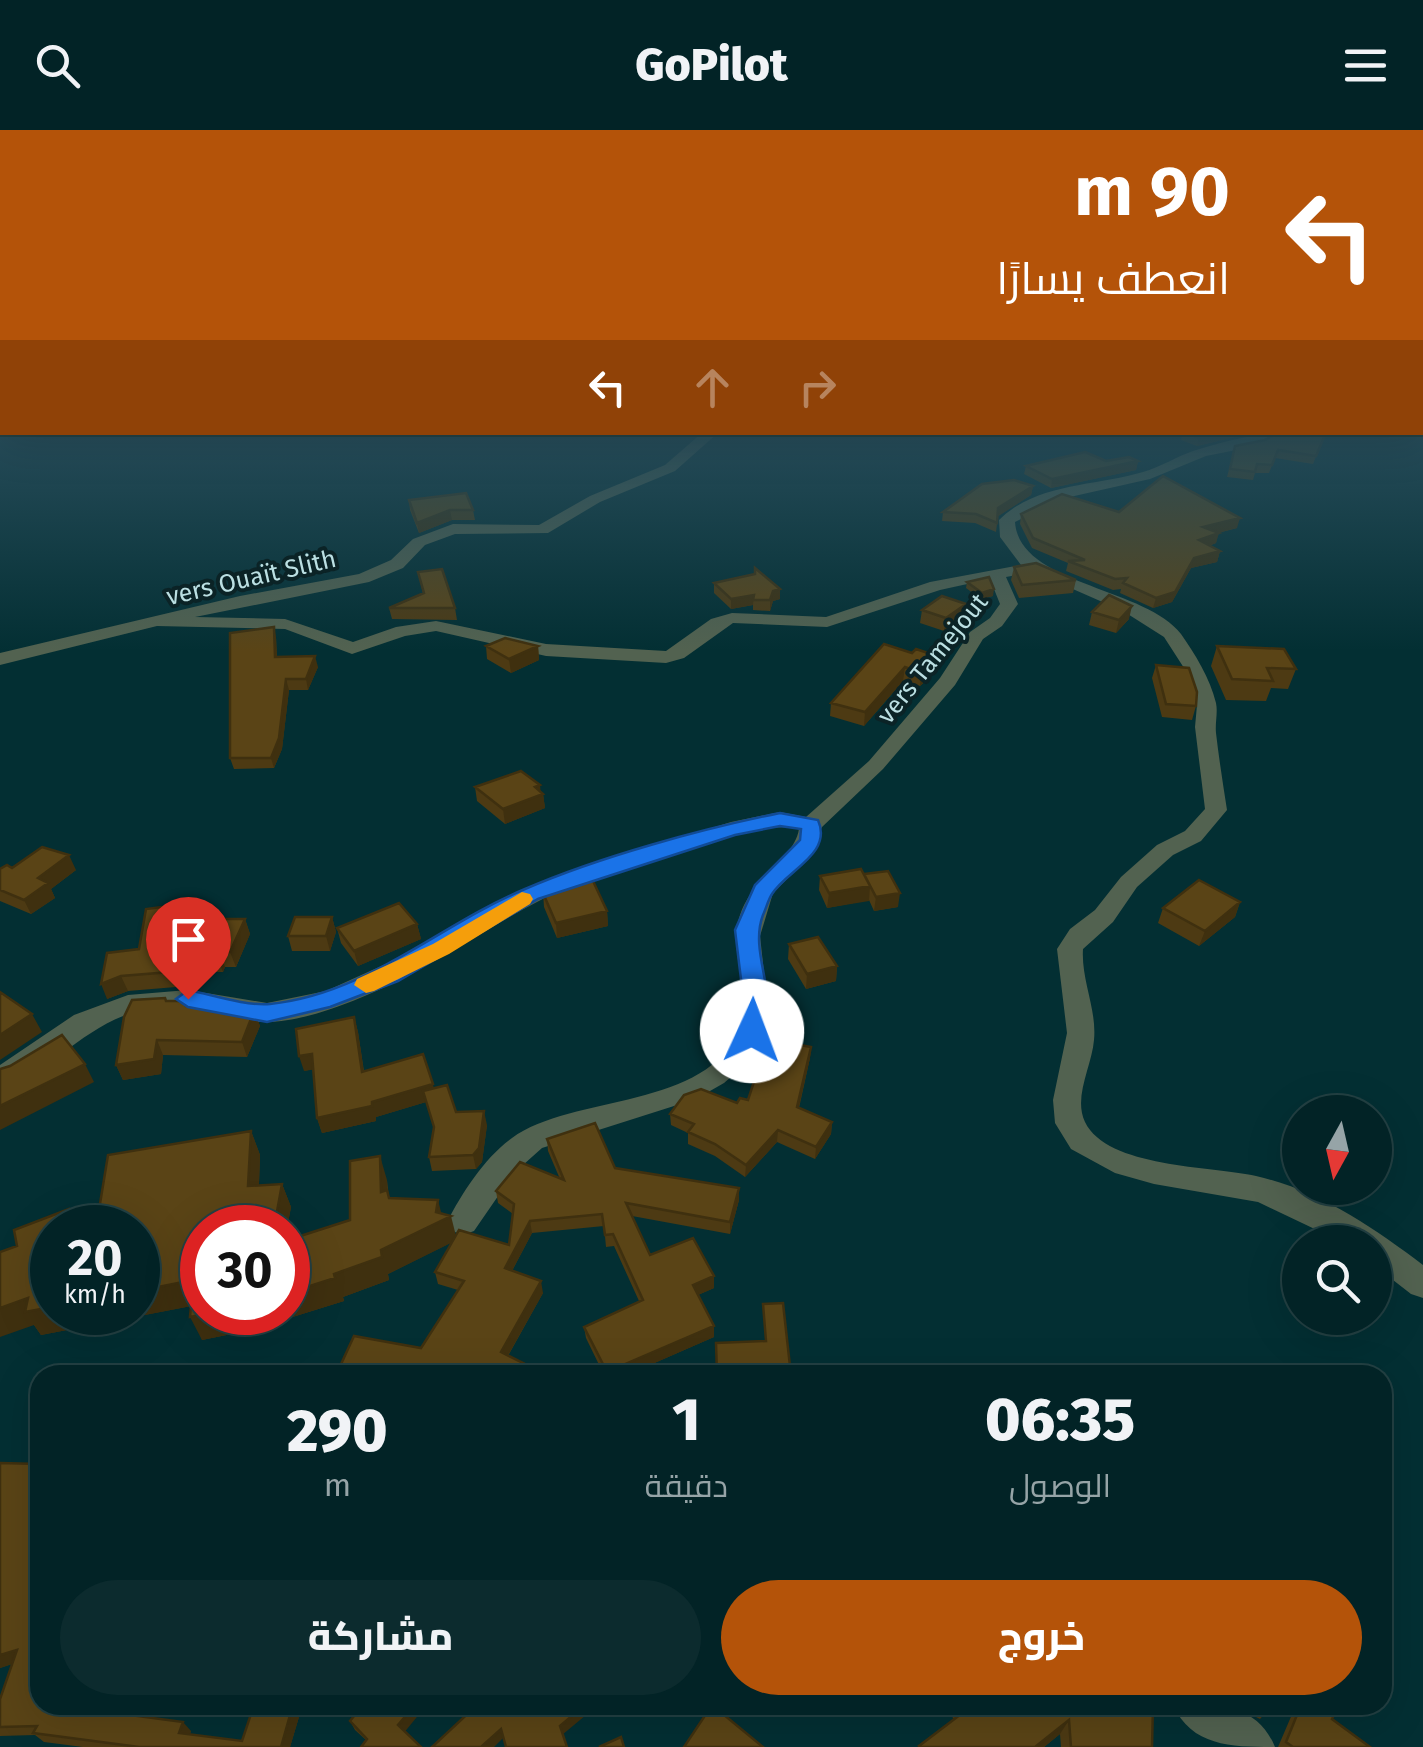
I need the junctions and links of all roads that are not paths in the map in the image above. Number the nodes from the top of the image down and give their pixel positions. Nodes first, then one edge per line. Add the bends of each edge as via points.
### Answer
1 (594, 499) edge
2 (1047, 499) edge
3 (1030, 564) junction
4 (996, 573) junction
5 (161, 622) junction
6 (0, 658) edge
7 (811, 824) junction
8 (0, 1078) edge
9 (463, 1222) dead end
10 (1337, 1225) edge
11 (1392, 1260) edge
12 (1423, 1284) edge
13 (1208, 1715) edge
14 (1252, 1747) edge

1 - 5 street, vers Ouaït Slith via 551,526 453,530 419,542 381,573
2 - 3 street via 1005,525
3 - 4 street, vers Tamejout
3 - 10 street via 1172,633 1207,706 1216,810 1193,836 1129,882 1070,949 1081,1037 1066,1102 1070,1124 1084,1146 1146,1171 1255,1188
4 - 5 street via 828,622 732,618 666,657 546,650 436,626 352,648 302,626
4 - 7 street, vers Tamejout via 1009,604 1005,612 976,636 948,681 876,765
5 - 6 street, vers Ouaït Slith
7 - 8 street via 780,820 731,829 530,894 390,975 330,998 267,1013 188,999 136,1002 84,1022
7 - 9 street via 811,840 762,890 746,930 756,1004 752,1031 734,1059 656,1103 528,1141
11 - 12 street
13 - 14 street

